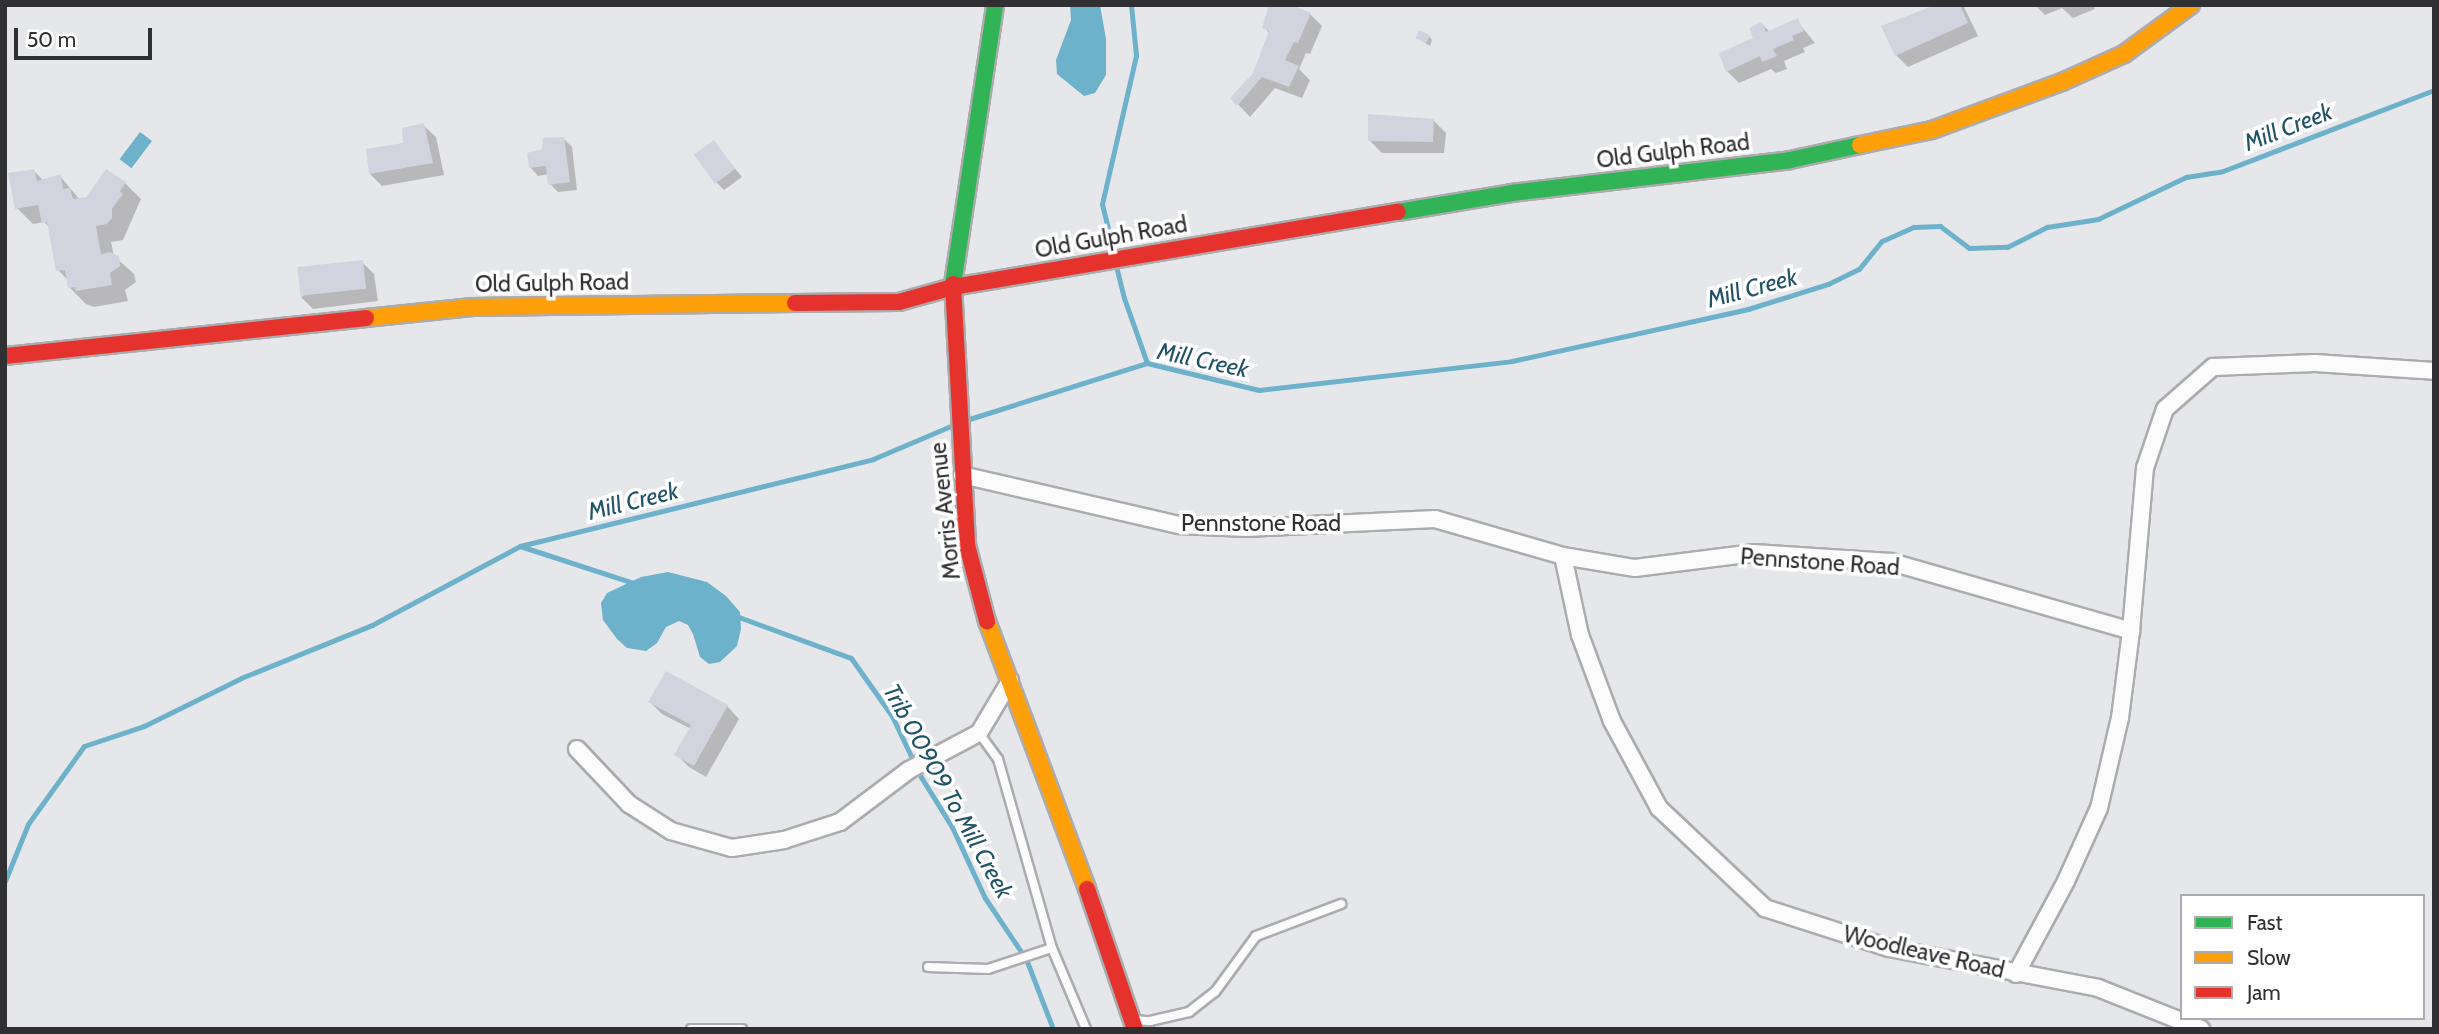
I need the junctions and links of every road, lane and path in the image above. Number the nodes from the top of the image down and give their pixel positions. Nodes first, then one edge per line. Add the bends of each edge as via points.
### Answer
1 (995, 5) edge
2 (2191, 5) edge
3 (953, 287) junction
4 (5, 356) edge
5 (2434, 371) edge
6 (962, 475) junction
7 (1563, 556) junction
8 (2131, 631) junction
9 (1010, 681) junction
10 (979, 733) junction
11 (577, 750) dead end
12 (1341, 904) dead end
13 (1052, 948) junction
14 (928, 967) dead end
15 (2015, 974) junction
16 (1133, 1024) edge
17 (691, 1029) edge
18 (742, 1029) edge
19 (1086, 1029) edge
20 (2201, 1029) edge

1 - 3 street, Morris Avenue
2 - 3 street, Old Gulph Road via 2124,54 1931,130 1790,160 1511,193
3 - 4 street, Old Gulph Road via 899,302 472,307
3 - 6 street, Morris Avenue
5 - 8 street via 2315,363 2213,367 2165,410 2145,468
6 - 7 street, Pennstone Road via 1179,525 1246,528 1434,519
6 - 9 street, Morris Avenue via 971,571
7 - 8 street, Pennstone Road via 1635,568 1754,553 1891,562
7 - 15 street, Woodleave Road via 1580,635 1612,721 1659,808 1765,908 1889,948
8 - 15 street via 2120,718 2099,808 2066,881
9 - 10 street
9 - 16 street, Morris Avenue
10 - 11 street via 909,770 840,822 784,840 732,848 671,831 629,804
10 - 13 lane via 998,759
12 - 16 lane via 1256,936 1215,992 1189,1012
13 - 14 lane via 988,969
13 - 19 lane
15 - 20 street, Woodleave Road via 2098,988
17 - 18 lane

